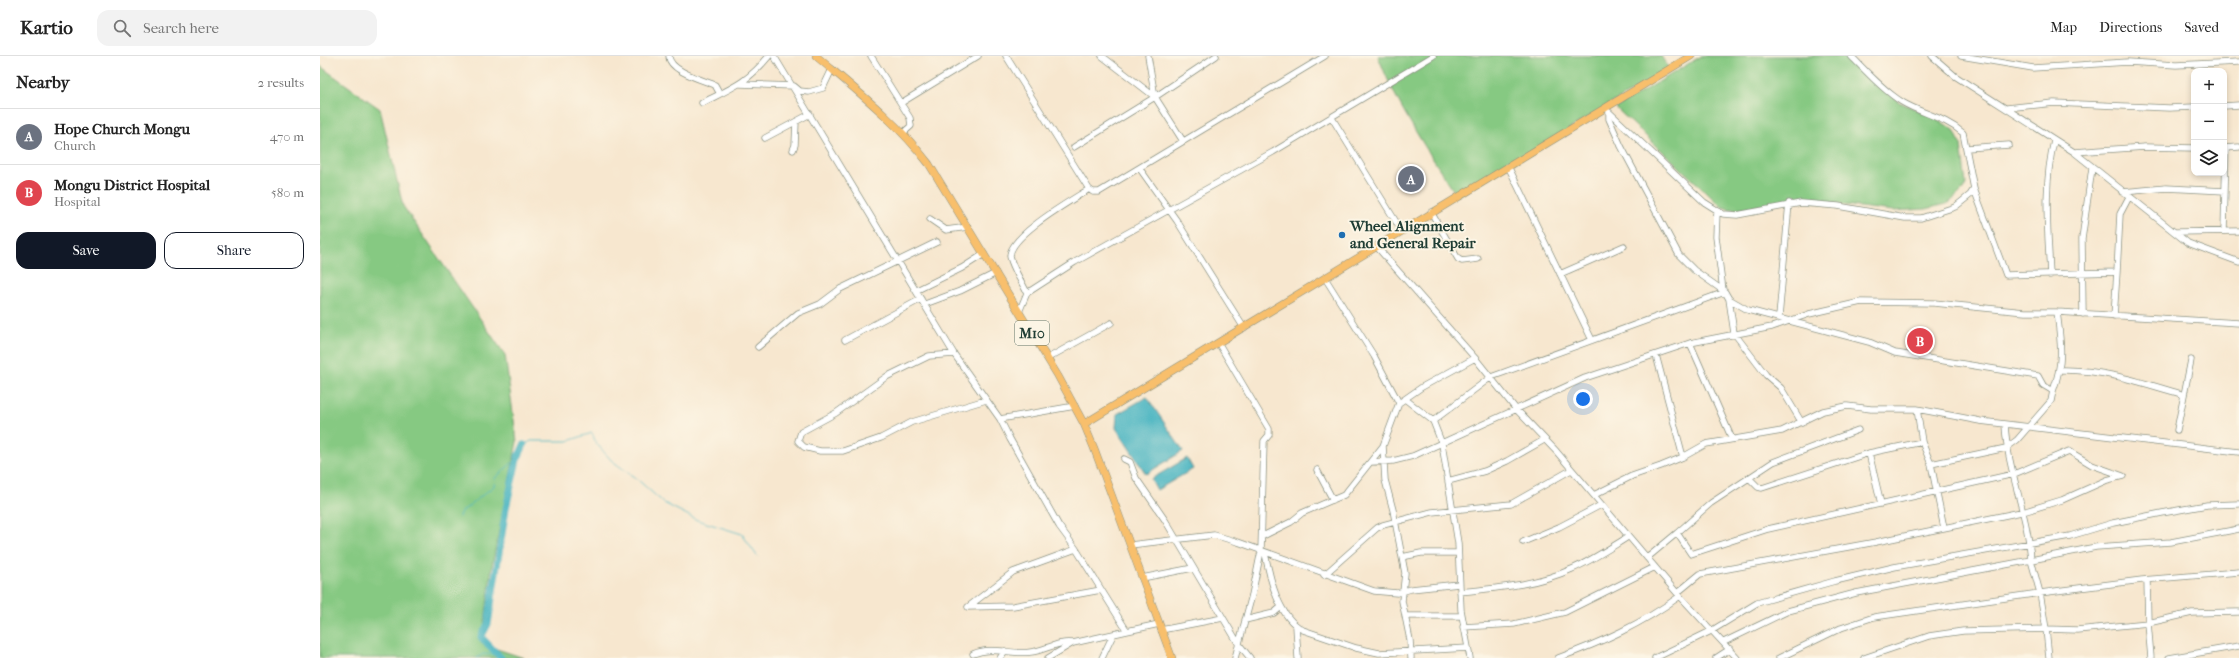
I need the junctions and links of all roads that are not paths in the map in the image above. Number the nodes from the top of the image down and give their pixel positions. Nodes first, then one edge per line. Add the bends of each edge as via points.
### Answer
1 (669, 56) edge
2 (769, 56) edge
3 (774, 56) edge
4 (816, 56) edge
5 (871, 56) edge
6 (978, 56) edge
7 (1006, 56) edge
8 (1102, 56) edge
9 (1148, 56) edge
10 (1216, 56) edge
11 (1325, 56) edge
12 (1433, 56) edge
13 (1691, 56) edge
14 (1851, 56) edge
15 (1932, 56) edge
16 (1961, 56) edge
17 (2239, 62) edge
18 (832, 69) junction
19 (740, 84) junction
20 (794, 86) junction
21 (720, 94) junction
22 (1156, 97) junction
23 (702, 103) dead end
24 (901, 103) junction
25 (2239, 105) edge
26 (2227, 106) edge
27 (2191, 107) edge
28 (2007, 108) junction
29 (1607, 110) junction
30 (810, 114) junction
31 (1332, 118) junction
32 (796, 122) junction
33 (903, 133) junction
34 (765, 138) dead end
35 (1183, 141) junction
36 (2054, 142) junction
37 (2009, 145) dead end
38 (1074, 147) dead end
39 (2239, 147) edge
40 (1968, 148) junction
41 (2191, 148) edge
42 (2227, 148) edge
43 (792, 150) dead end
44 (2074, 152) junction
45 (1508, 166) junction
46 (2092, 168) junction
47 (1140, 169) junction
48 (2225, 176) edge
49 (1089, 189) junction
50 (1974, 189) junction
51 (2225, 191) junction
52 (2123, 192) junction
53 (2130, 197) junction
54 (1789, 203) junction
55 (1169, 211) junction
56 (1717, 211) junction
57 (1431, 212) junction
58 (930, 219) dead end
59 (968, 227) junction
60 (1401, 230) junction
61 (2224, 231) junction
62 (2239, 231) edge
63 (2176, 232) junction
64 (937, 242) dead end
65 (1376, 246) junction
66 (1624, 246) dead end
67 (984, 254) junction
68 (1478, 259) dead end
69 (899, 261) junction
70 (2239, 262) edge
71 (2117, 272) junction
72 (996, 273) junction
73 (2082, 273) junction
74 (1560, 274) junction
75 (2050, 275) junction
76 (1325, 278) junction
77 (916, 290) junction
78 (1724, 291) junction
79 (1027, 293) junction
80 (922, 299) junction
81 (1729, 299) junction
82 (925, 304) junction
83 (1019, 312) junction
84 (2057, 312) junction
85 (2083, 314) junction
86 (2114, 316) junction
87 (1779, 317) junction
88 (1790, 320) junction
89 (1111, 323) dead end
90 (2239, 323) edge
91 (1244, 328) junction
92 (1734, 333) junction
93 (845, 340) dead end
94 (1592, 340) junction
95 (1690, 343) junction
96 (1219, 344) junction
97 (758, 347) dead end
98 (954, 354) junction
99 (1656, 355) junction
100 (1048, 358) junction
101 (1474, 358) junction
102 (2191, 360) dead end
103 (2060, 370) junction
104 (1490, 377) junction
105 (2053, 391) junction
106 (2184, 395) junction
107 (1405, 399) junction
108 (986, 400) junction
109 (1399, 403) junction
110 (1075, 406) junction
111 (1515, 408) junction
112 (1917, 409) junction
113 (1000, 419) junction
114 (1433, 421) junction
115 (1802, 423) junction
116 (1084, 424) junction
117 (2005, 424) junction
118 (2029, 426) junction
119 (1858, 430) dead end
120 (2177, 430) dead end
121 (1732, 439) junction
122 (1544, 440) junction
123 (1922, 442) junction
124 (1442, 444) junction
125 (1383, 446) junction
126 (2006, 448) junction
127 (2239, 452) edge
128 (1869, 453) junction
129 (1683, 457) junction
130 (1124, 459) dead end
131 (1371, 462) junction
132 (1384, 462) junction
133 (1931, 464) junction
134 (1317, 470) dead end
135 (1571, 470) junction
136 (2014, 474) junction
137 (1750, 478) junction
138 (1448, 481) junction
139 (1938, 492) junction
140 (1594, 495) junction
141 (1334, 500) junction
142 (1882, 504) junction
143 (2239, 504) edge
144 (1601, 505) junction
145 (1453, 509) junction
146 (2021, 512) junction
147 (1395, 520) junction
148 (1944, 528) junction
149 (2239, 529) edge
150 (1677, 533) junction
151 (1263, 536) junction
152 (1628, 537) junction
153 (1176, 540) junction
154 (1523, 542) dead end
155 (2030, 542) junction
156 (1130, 546) junction
157 (1076, 549) junction
158 (1263, 552) junction
159 (1458, 553) junction
160 (1402, 557) junction
161 (1647, 558) junction
162 (2030, 560) junction
163 (1655, 567) junction
164 (1193, 568) junction
165 (2239, 572) edge
166 (1324, 574) junction
167 (1142, 578) junction
168 (2147, 580) junction
169 (1459, 584) junction
170 (1101, 590) junction
171 (1402, 592) junction
172 (1460, 592) junction
173 (2040, 593) junction
174 (1678, 594) junction
175 (1282, 607) junction
176 (2239, 612) edge
177 (1405, 616) junction
178 (1462, 616) junction
179 (1223, 618) junction
180 (1245, 620) junction
181 (2148, 623) junction
182 (1296, 626) junction
183 (1160, 627) junction
184 (1464, 627) junction
185 (2046, 630) junction
186 (1127, 631) junction
187 (1711, 631) junction
188 (1113, 635) junction
189 (1724, 642) junction
190 (1074, 643) junction
191 (1238, 643) junction
192 (2239, 646) edge
193 (1468, 648) junction
194 (1730, 649) junction
195 (1005, 651) junction
196 (1411, 651) junction
197 (973, 654) dead end
198 (1000, 658) edge
199 (1048, 658) edge
200 (1102, 658) edge
201 (1172, 658) edge
202 (1234, 658) edge
203 (1250, 658) edge
204 (1298, 658) edge
205 (1411, 658) edge
206 (1470, 658) edge
207 (1558, 658) edge
208 (1655, 658) edge
209 (1716, 658) edge
210 (1737, 658) edge
211 (1779, 658) edge
212 (1864, 658) edge
213 (2049, 658) edge
214 (2150, 658) edge
215 (2169, 658) edge

1 - 21 street via 674,66 715,85
2 - 19 street via 755,73
3 - 20 street
4 - 18 main road, M10
5 - 24 street
6 - 24 street
7 - 49 street
8 - 22 street
9 - 22 street
10 - 22 street
11 - 35 street
12 - 31 street
13 - 29 main road
14 - 40 street via 1869,75 1902,102 1946,121 1960,130
15 - 28 street via 1955,76
16 - 17 street via 2033,68 2128,62
18 - 20 street via 825,84 818,90 804,92
18 - 33 main road, M10
19 - 20 street
19 - 21 street
20 - 30 street
21 - 23 street
22 - 35 street
22 - 38 street
24 - 33 street via 912,123
25 - 26 street
27 - 28 street via 2054,103
28 - 36 street
29 - 45 main road
29 - 56 street via 1680,180
29 - 78 street via 1621,146 1679,255 1694,270
30 - 32 street
30 - 69 street
31 - 55 street
31 - 60 street
32 - 34 street
32 - 43 street via 795,146
33 - 59 main road, M10 via 929,164
35 - 47 street
36 - 44 street
36 - 75 street via 2047,206
37 - 40 street
39 - 42 street
40 - 50 street
41 - 44 street via 2145,147
44 - 46 street
45 - 57 main road
45 - 74 street
46 - 52 street
46 - 73 street via 2082,239
47 - 49 street via 1099,192
47 - 55 street
48 - 51 street
49 - 79 street via 1047,216 1013,246 1011,259
50 - 54 street via 1955,207 1921,218 1905,218 1819,204
50 - 75 street via 2006,275
51 - 52 street via 2172,188
51 - 61 street
52 - 53 street
53 - 63 street
53 - 71 street via 2120,214
54 - 56 street via 1737,215
54 - 87 street
55 - 79 street via 1075,262
55 - 91 street
56 - 78 street via 1716,237
57 - 60 main road
57 - 68 street via 1458,260 1462,262
58 - 59 street via 946,230
59 - 67 main road, M10
60 - 65 main road
61 - 62 street
61 - 63 street
63 - 70 street via 2188,243
64 - 69 street
65 - 76 main road
65 - 101 street
66 - 74 street
67 - 72 main road, M10
67 - 77 street via 962,268
69 - 77 street
69 - 97 street via 840,289 820,304 798,313
71 - 73 street
71 - 86 street
72 - 82 street via 960,291
72 - 83 main road, M10
73 - 75 street
73 - 85 street
74 - 94 street
76 - 91 main road
76 - 109 street via 1374,356
77 - 80 street
78 - 81 street
78 - 94 street
79 - 83 street
80 - 82 street
80 - 93 street
81 - 87 street via 1748,310
81 - 92 street
82 - 98 street
83 - 100 main road, M10
84 - 85 street
84 - 88 street via 1874,301
84 - 103 street via 2062,343
85 - 86 street
86 - 90 street
87 - 88 street
88 - 92 street via 1772,327
88 - 105 street via 1877,345 1895,353 2038,376 2043,385
89 - 100 street
91 - 96 main road
92 - 95 street
92 - 115 street via 1766,375 1781,388
94 - 104 street
95 - 99 street
95 - 121 street
96 - 116 main road
96 - 151 street via 1269,429 1269,435 1264,441
98 - 108 street
98 - 108 street via 929,356 886,377 836,413 801,432 798,441 804,447 820,451 843,451 881,438 912,422
99 - 111 street via 1585,378
99 - 129 street
100 - 110 main road, M10
101 - 104 street
101 - 107 street
102 - 106 street
103 - 105 street
103 - 106 street via 2103,373
104 - 111 street
104 - 114 street
105 - 118 street via 2051,401
106 - 120 street
107 - 109 street
107 - 114 street
108 - 113 street
109 - 125 street
110 - 113 street
110 - 116 main road, M10
111 - 122 street
111 - 124 street
112 - 115 street via 1847,406 1823,411
112 - 117 street
112 - 123 street
113 - 157 street via 1059,526
114 - 124 street
115 - 121 street via 1769,435
116 - 156 main road, M10
117 - 118 street
117 - 126 street
118 - 126 street
118 - 127 street
119 - 137 street via 1773,462
121 - 129 street via 1706,444
122 - 135 street
122 - 138 street via 1485,471
123 - 128 street
123 - 133 street
124 - 132 street via 1413,456
124 - 138 street
125 - 131 street
125 - 132 street
126 - 133 street
126 - 136 street
128 - 137 street via 1762,488
128 - 142 street
129 - 140 street via 1632,476
130 - 153 street via 1130,462 1136,478
131 - 132 street
131 - 141 street via 1344,495
132 - 147 street via 1385,480
133 - 139 street
134 - 141 street
135 - 140 street
135 - 145 street via 1511,504
136 - 139 street
136 - 146 street
136 - 146 street via 2069,451 2092,465 2123,476 2107,480 2062,500
137 - 150 street via 1711,503
138 - 145 street
139 - 142 street
139 - 148 street
140 - 144 street
141 - 151 street via 1302,513 1291,522
142 - 150 street via 1768,529 1691,554
143 - 155 street via 2207,505 2113,523 2070,536
144 - 152 street
144 - 154 street via 1564,525
145 - 147 street
145 - 159 street
146 - 148 street
146 - 155 street
147 - 160 street
147 - 166 street via 1377,528
148 - 174 street via 1700,574
149 - 162 street via 2171,542 2096,547
150 - 161 street
151 - 158 street
152 - 161 street
152 - 172 street via 1572,569 1547,578
153 - 156 street
153 - 158 street via 1214,535
153 - 164 street
155 - 162 street
155 - 187 street via 1894,567 1835,581 1757,603
156 - 167 main road, M10
157 - 170 street
157 - 170 street via 1013,572 968,607 1013,606
158 - 166 street
158 - 175 street
158 - 180 street
159 - 160 street via 1421,553
159 - 169 street
160 - 171 street via 1405,573
161 - 163 street
162 - 173 street
162 - 189 street via 1856,593 1788,611
163 - 174 street
163 - 184 street via 1565,612 1514,624
164 - 167 street
164 - 179 street
165 - 168 street
166 - 171 street via 1374,591
167 - 183 main road, M10
168 - 173 street
168 - 181 street
169 - 171 street
169 - 172 street
170 - 186 street
171 - 177 street
172 - 178 street
173 - 185 street
173 - 211 street via 1874,617 1841,628
174 - 187 street
174 - 207 street via 1658,612 1610,638
175 - 180 street via 1274,613
175 - 182 street
176 - 181 street via 2192,613
177 - 178 street
177 - 196 street
178 - 184 street
179 - 183 street
179 - 191 street
180 - 191 street
181 - 185 street via 2077,630
181 - 214 street
182 - 196 street via 1323,638 1364,650 1379,653
182 - 204 street
183 - 186 street
183 - 201 main road, M10
184 - 193 street
185 - 212 street via 1963,631 1929,636
185 - 213 street
186 - 188 street
187 - 189 street
187 - 208 street
188 - 190 street
188 - 200 street
189 - 194 street
190 - 195 street via 1063,642 1032,652
190 - 199 street
191 - 202 street
191 - 203 street
192 - 215 street
193 - 196 street
193 - 206 street
194 - 209 street
194 - 210 street
195 - 197 street via 988,649
195 - 198 street
196 - 205 street

